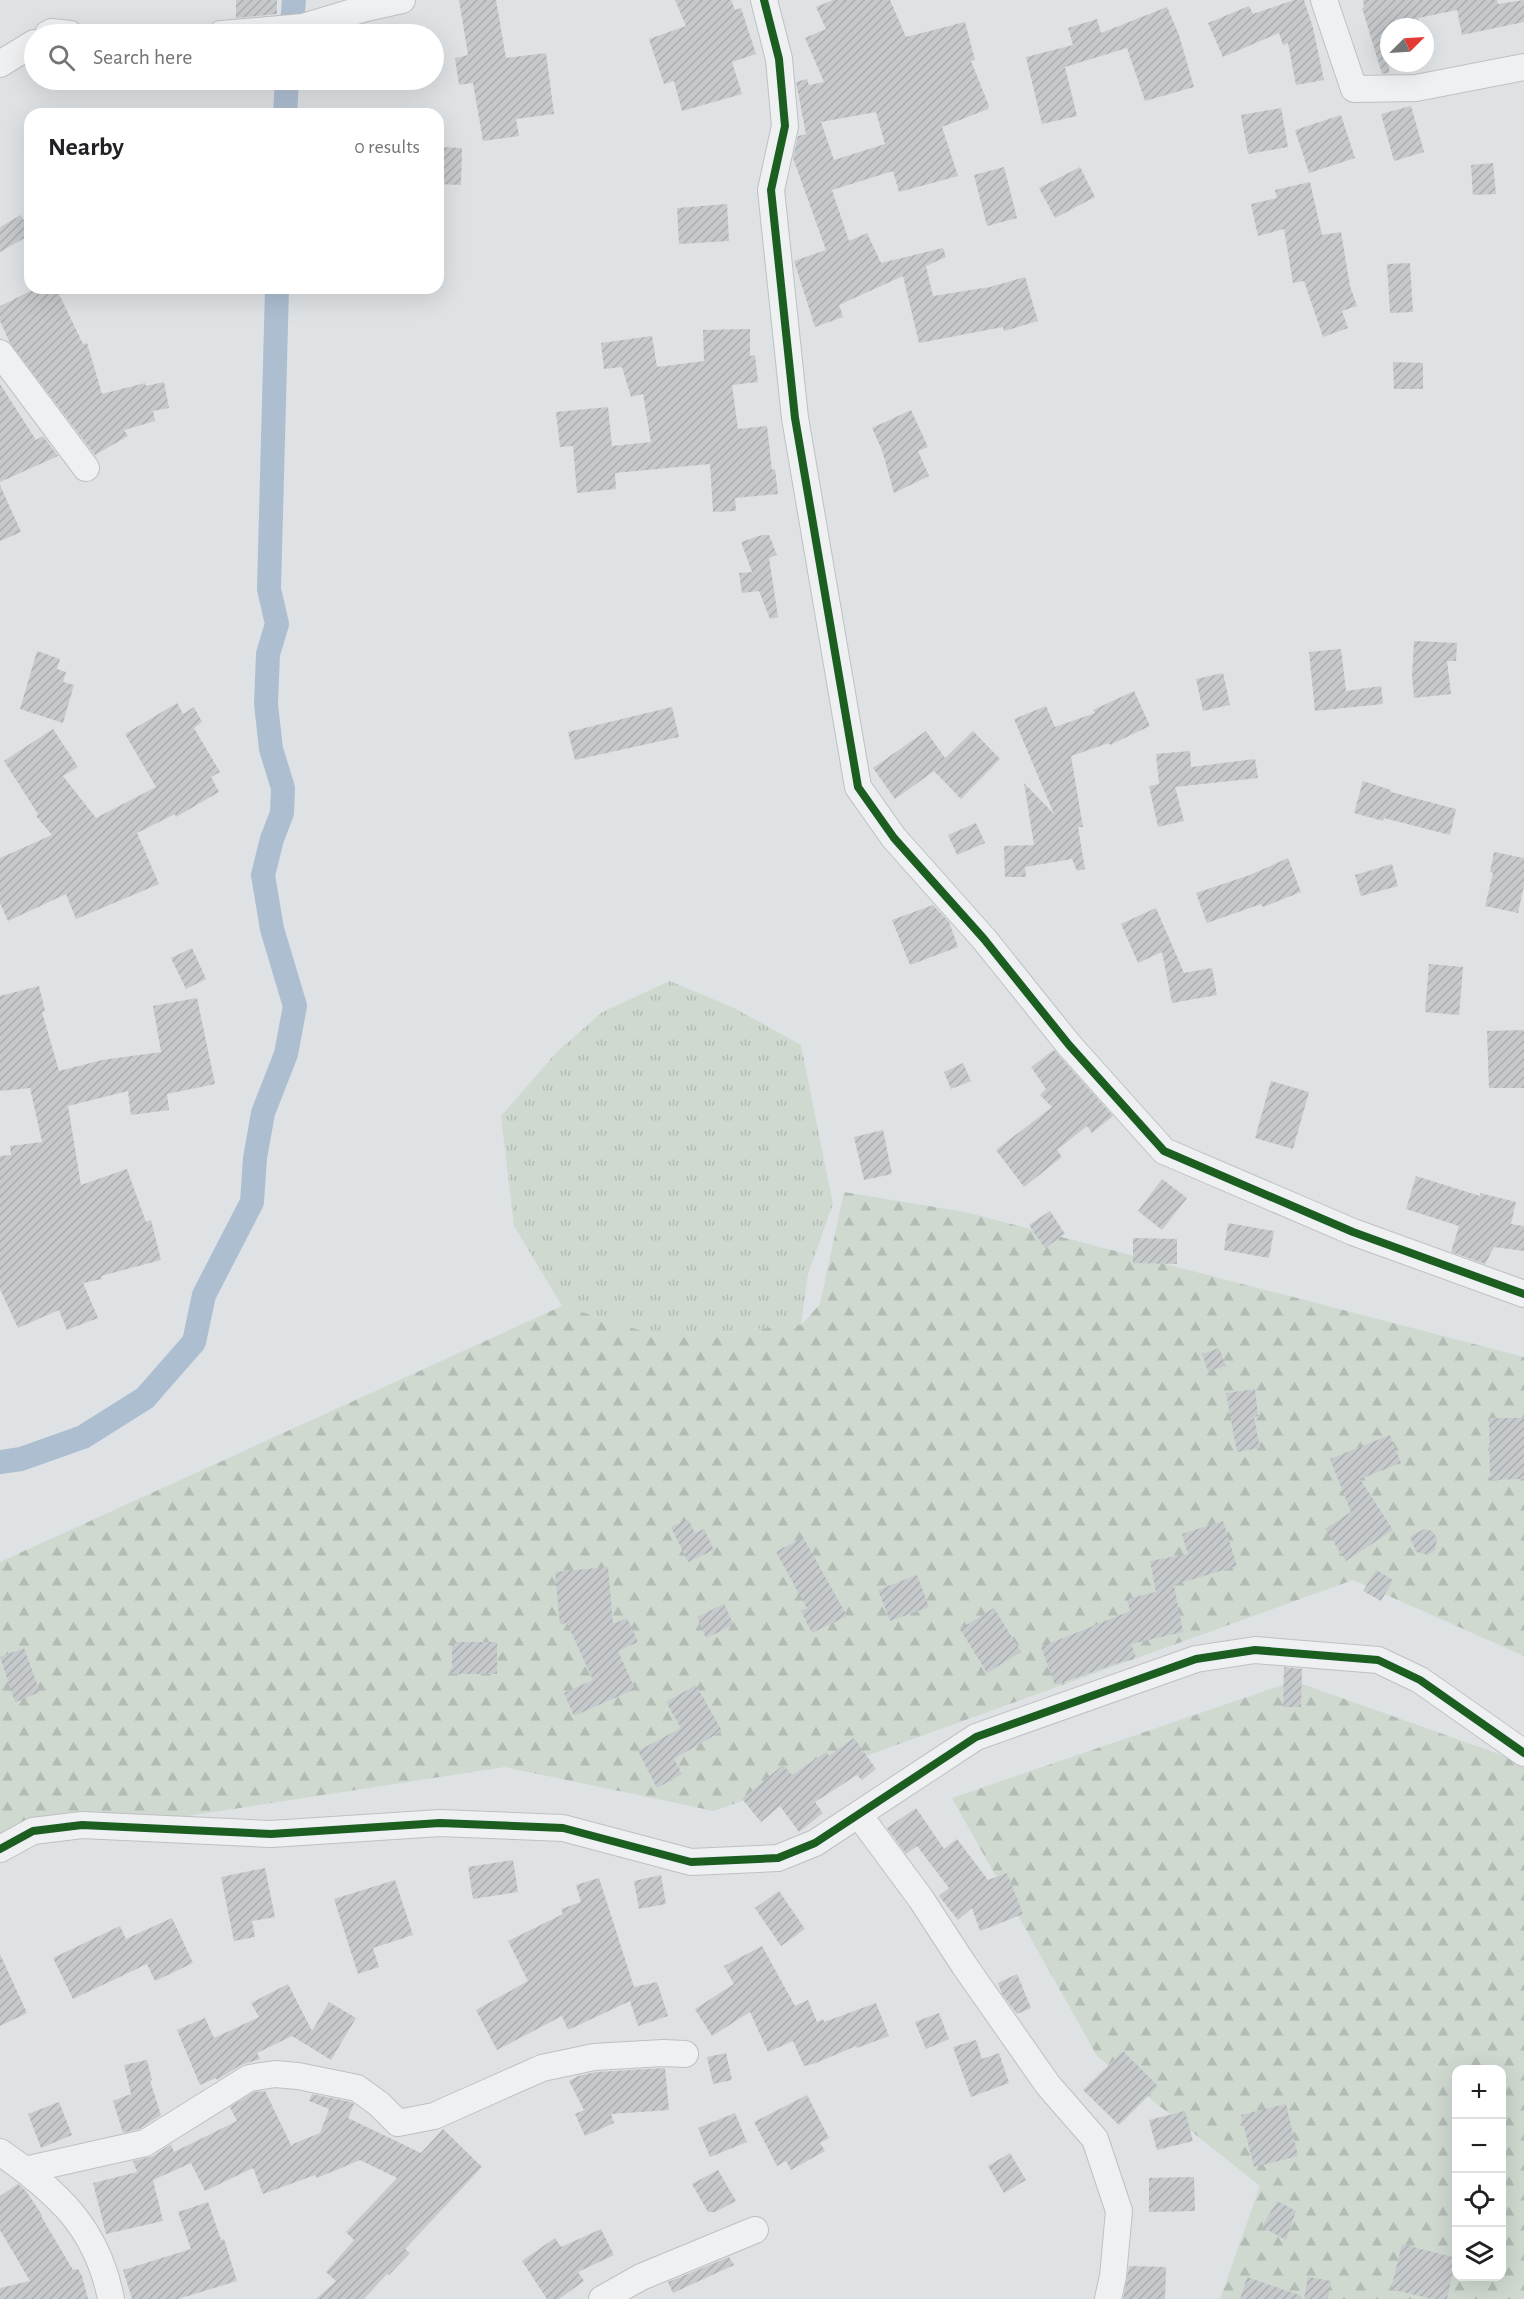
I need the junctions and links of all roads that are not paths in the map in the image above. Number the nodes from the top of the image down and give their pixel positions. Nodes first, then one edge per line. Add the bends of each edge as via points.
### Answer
1 (402, 0) edge
2 (764, 0) edge
3 (1324, 0) edge
4 (308, 24) edge
5 (24, 49) edge
6 (0, 64) edge
7 (1524, 67) edge
8 (0, 353) edge
9 (86, 468) dead end
10 (1524, 1294) edge
11 (1524, 1753) edge
12 (859, 1815) junction
13 (0, 1849) edge
14 (684, 2054) dead end
15 (0, 2152) edge
16 (26, 2170) junction
17 (754, 2230) dead end
18 (111, 2299) edge
19 (602, 2299) edge
20 (1108, 2299) edge

1 - 4 street
2 - 10 street via 779,59 785,126 771,190 795,417 858,787 894,838 1164,1151 1353,1232
3 - 7 street via 1354,89 1416,88
5 - 6 street
8 - 9 street
11 - 12 street via 1420,1680 1378,1660 1255,1650 1196,1659 976,1737
12 - 13 street via 815,1843 778,1858 691,1862 563,1828 440,1823 271,1834 82,1825 33,1831
12 - 20 street via 1048,2085 1095,2139 1119,2211
14 - 16 street via 594,2057 542,2068 434,2116 398,2123 357,2088 298,2076 249,2078 145,2143
15 - 16 street
16 - 18 street via 62,2201 84,2227
17 - 19 street via 641,2277

